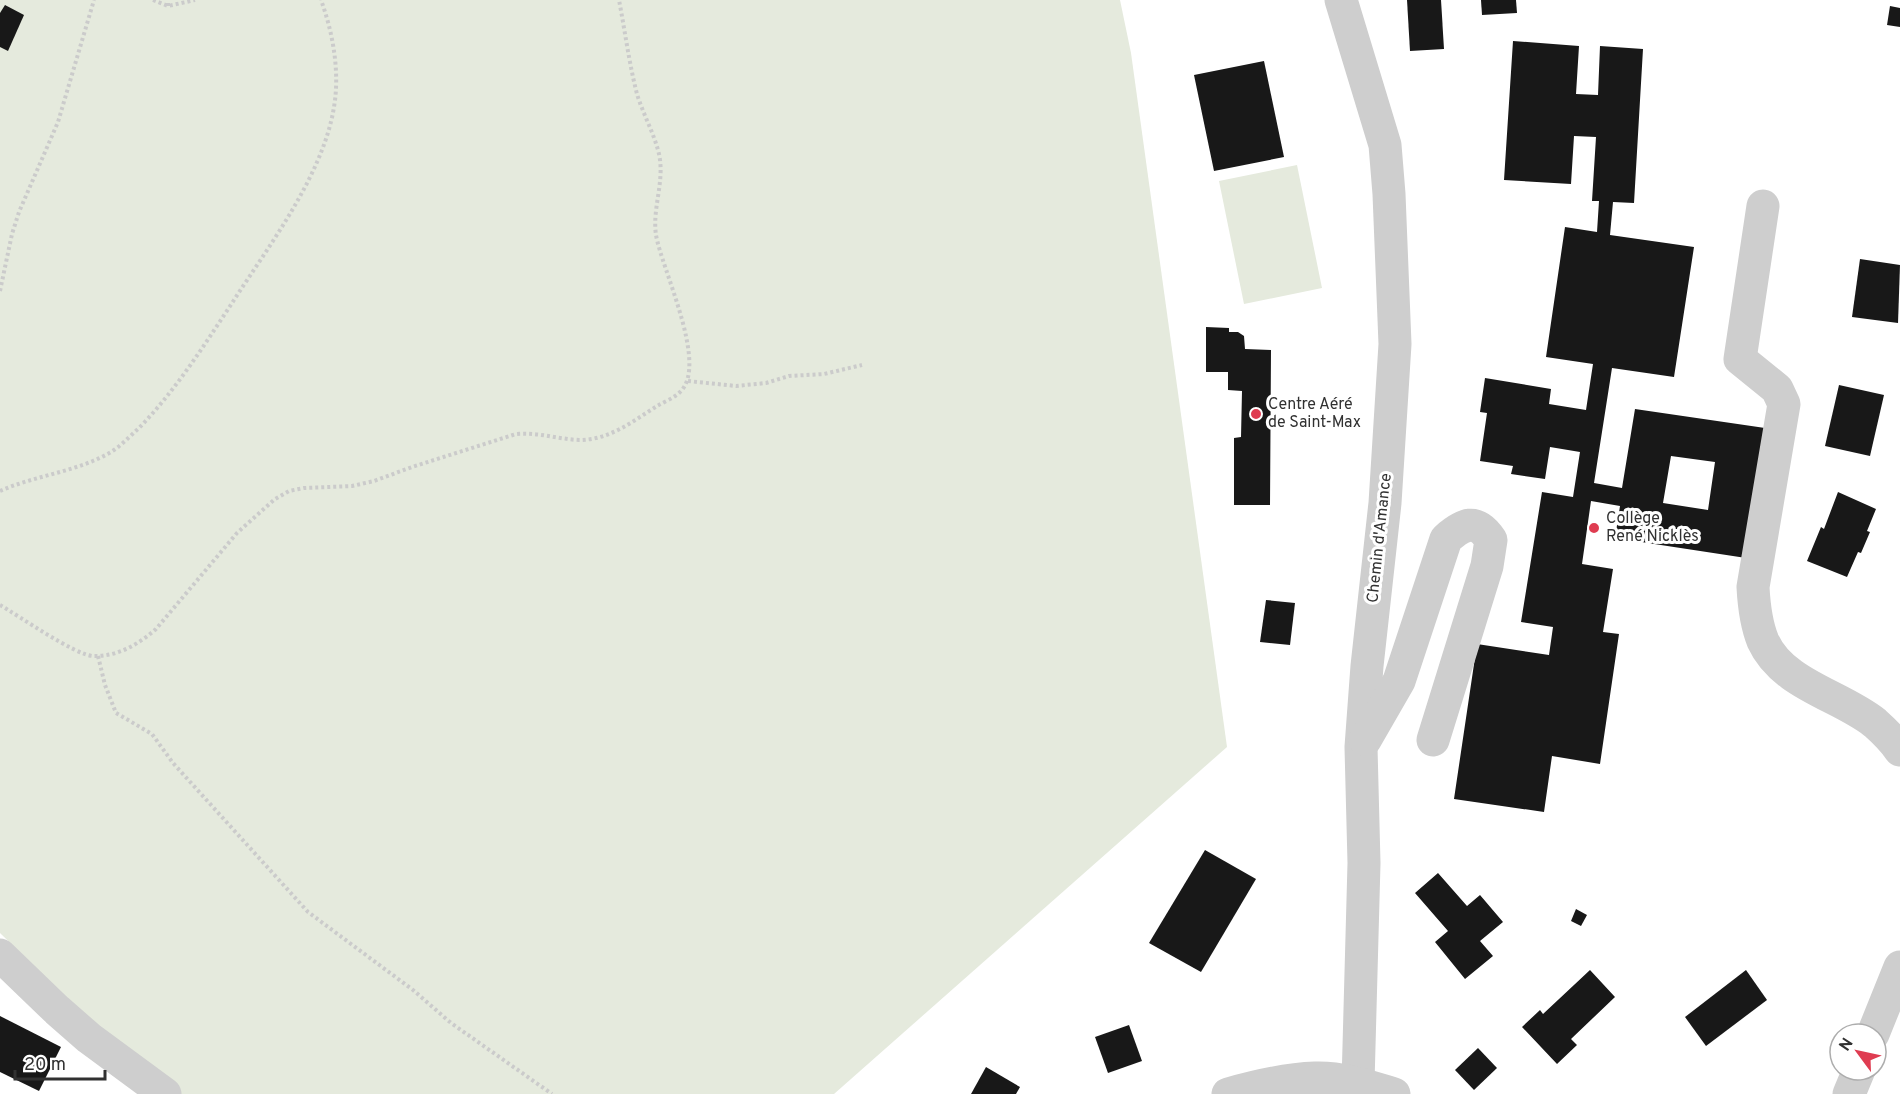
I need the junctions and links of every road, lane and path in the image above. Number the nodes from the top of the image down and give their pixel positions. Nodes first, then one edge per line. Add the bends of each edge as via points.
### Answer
1 (94, 0) edge
2 (153, 0) edge
3 (168, 0) edge
4 (195, 0) edge
5 (321, 0) edge
6 (619, 0) edge
7 (1341, 0) edge
8 (168, 6) junction
9 (1763, 206) dead end
10 (0, 291) edge
11 (862, 366) dead end
12 (688, 381) junction
13 (0, 491) edge
14 (0, 605) edge
15 (98, 656) junction
16 (1433, 740) dead end
17 (1898, 741) edge
18 (1361, 747) junction
19 (0, 955) edge
20 (1900, 967) edge
21 (1879, 1022) edge
22 (1358, 1083) junction
23 (165, 1094) edge
24 (552, 1094) edge
25 (1228, 1094) edge
26 (1394, 1094) edge

1 - 10 path via 58,122 19,212
2 - 8 path
3 - 8 path
4 - 8 path
5 - 13 path via 336,71 327,136 289,215 206,343 155,412 112,451 83,465
6 - 12 path via 638,96 659,154 656,233 682,316 689,352
7 - 18 street, Chemin d'Amance via 1385,145 1395,344 1385,503
9 - 17 street via 1740,359 1777,389 1784,404 1752,587 1755,615 1764,643 1781,666 1874,722
11 - 12 path via 746,385
12 - 15 path via 680,392 608,435 576,440 516,434 375,482 289,491 237,533 156,629 123,650
14 - 15 path via 80,653
15 - 24 path via 116,713 152,734 173,763 308,912
16 - 18 street via 1487,566 1491,540 1474,525 1461,526 1446,539 1399,681
18 - 22 street, Chemin d'Amance via 1364,863
19 - 23 street via 88,1038
20 - 21 street
22 - 25 street via 1317,1078
22 - 26 street

